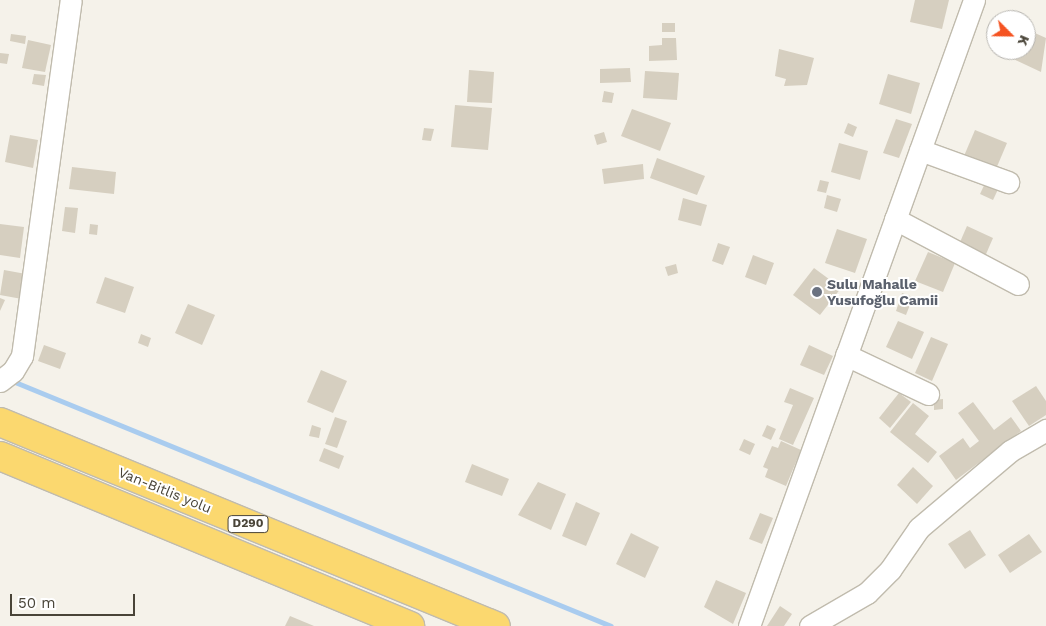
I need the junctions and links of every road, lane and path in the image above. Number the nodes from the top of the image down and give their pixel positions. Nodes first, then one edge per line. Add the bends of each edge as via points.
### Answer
1 (71, 0) edge
2 (974, 0) edge
3 (926, 152) junction
4 (1008, 182) dead end
5 (901, 221) junction
6 (1018, 284) dead end
7 (853, 358) junction
8 (12, 369) edge
9 (928, 394) dead end
10 (0, 422) edge
11 (1046, 430) edge
12 (0, 456) edge
13 (410, 626) edge
14 (496, 626) edge
15 (749, 626) edge
16 (810, 626) edge

1 - 8 street
2 - 3 street
3 - 4 street
3 - 5 street
5 - 6 street
5 - 7 street
7 - 9 street
7 - 15 street
10 - 14 highway, Van-Bitlis yolu / D290
11 - 16 street via 1010,451 919,528 890,570 867,593
12 - 13 highway, D290

